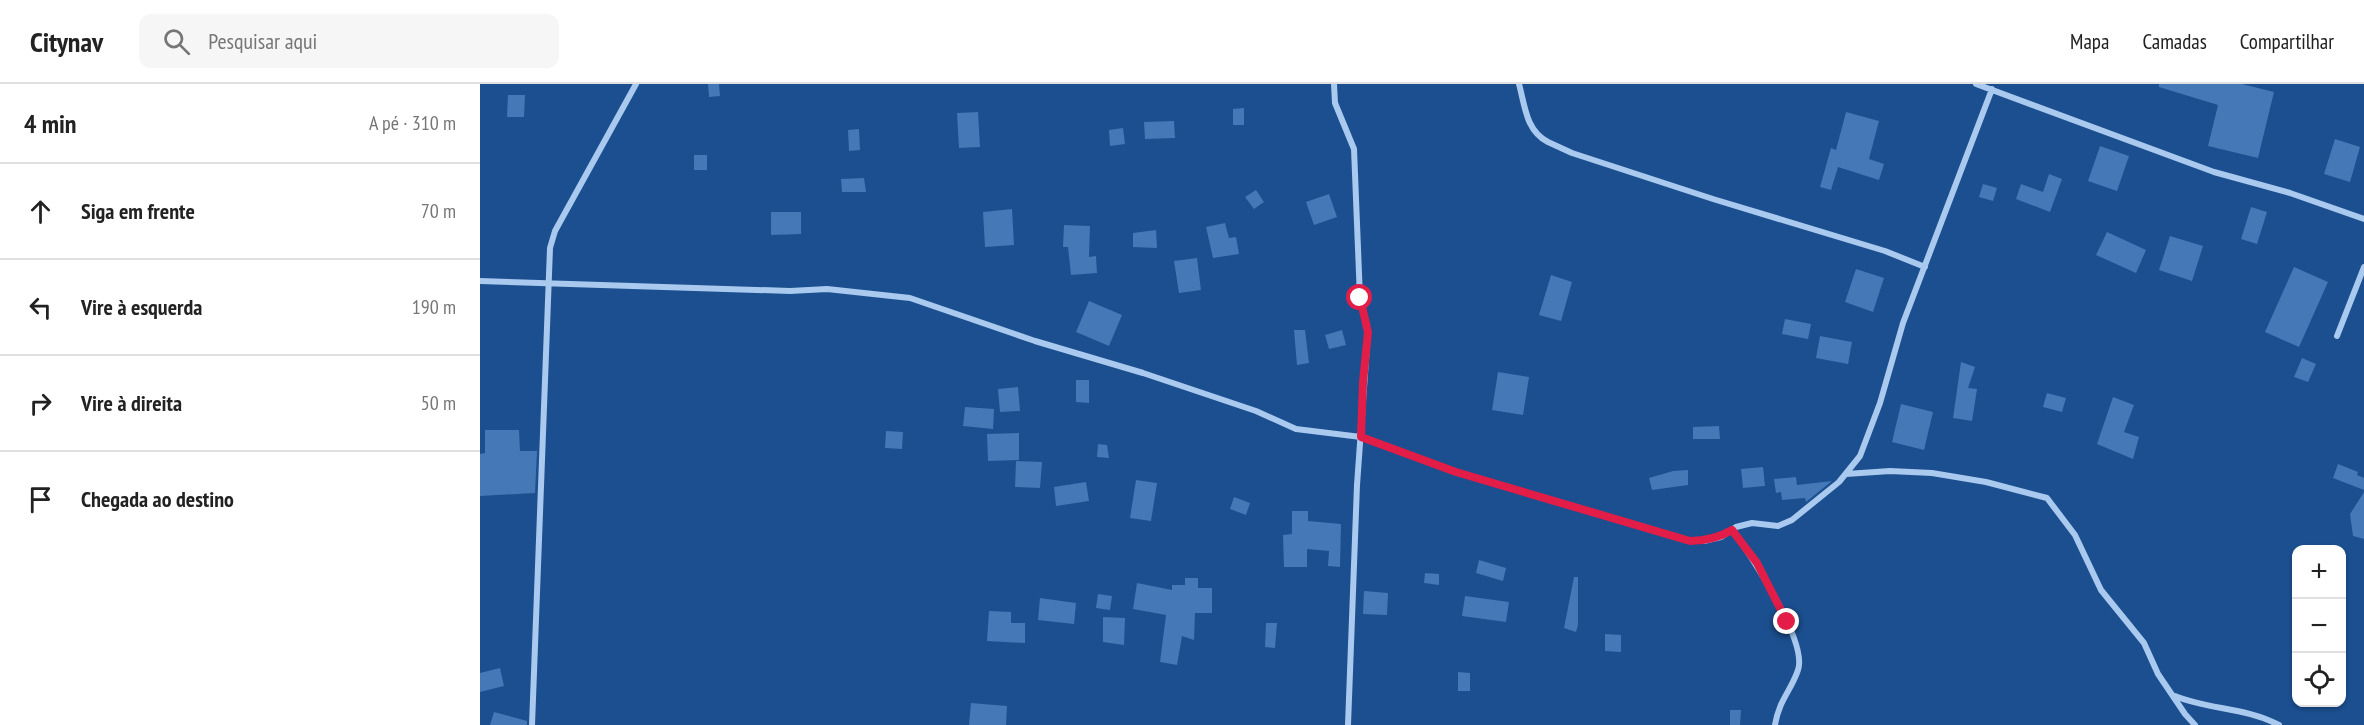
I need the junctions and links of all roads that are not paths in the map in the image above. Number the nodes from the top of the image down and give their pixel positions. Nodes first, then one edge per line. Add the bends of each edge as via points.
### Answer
1 (636, 84) edge
2 (1334, 84) edge
3 (1519, 84) edge
4 (1976, 84) edge
5 (1984, 85) edge
6 (1992, 89) junction
7 (2364, 219) edge
8 (1925, 267) junction
9 (2364, 267) edge
10 (480, 280) edge
11 (548, 283) junction
12 (2337, 336) dead end
13 (1361, 437) junction
14 (1846, 474) junction
15 (1732, 530) junction
16 (2175, 696) junction
17 (532, 725) edge
18 (1348, 725) edge
19 (1774, 725) edge
20 (2195, 725) edge
21 (2278, 725) edge

1 - 11 street via 555,231
2 - 13 street via 1335,103 1354,148 1356,168 1360,298 1368,332
3 - 8 street via 1531,128 1548,142
4 - 5 street
5 - 6 street
6 - 7 street via 2214,172
6 - 8 street
8 - 14 street via 1860,456
9 - 12 street
10 - 11 street
11 - 13 street via 790,291 827,288 910,298 1035,341 1155,376 1296,429
11 - 17 street
13 - 15 street via 1456,472 1690,541 1720,537
13 - 18 street
14 - 15 street via 1792,520 1778,526 1752,523
14 - 16 street via 1932,473 2047,498 2074,535 2101,590 2144,643 2158,674
15 - 19 street via 1757,563 1787,622 1800,658 1798,670 1778,706
16 - 20 street
16 - 21 street via 2195,704 2256,713

